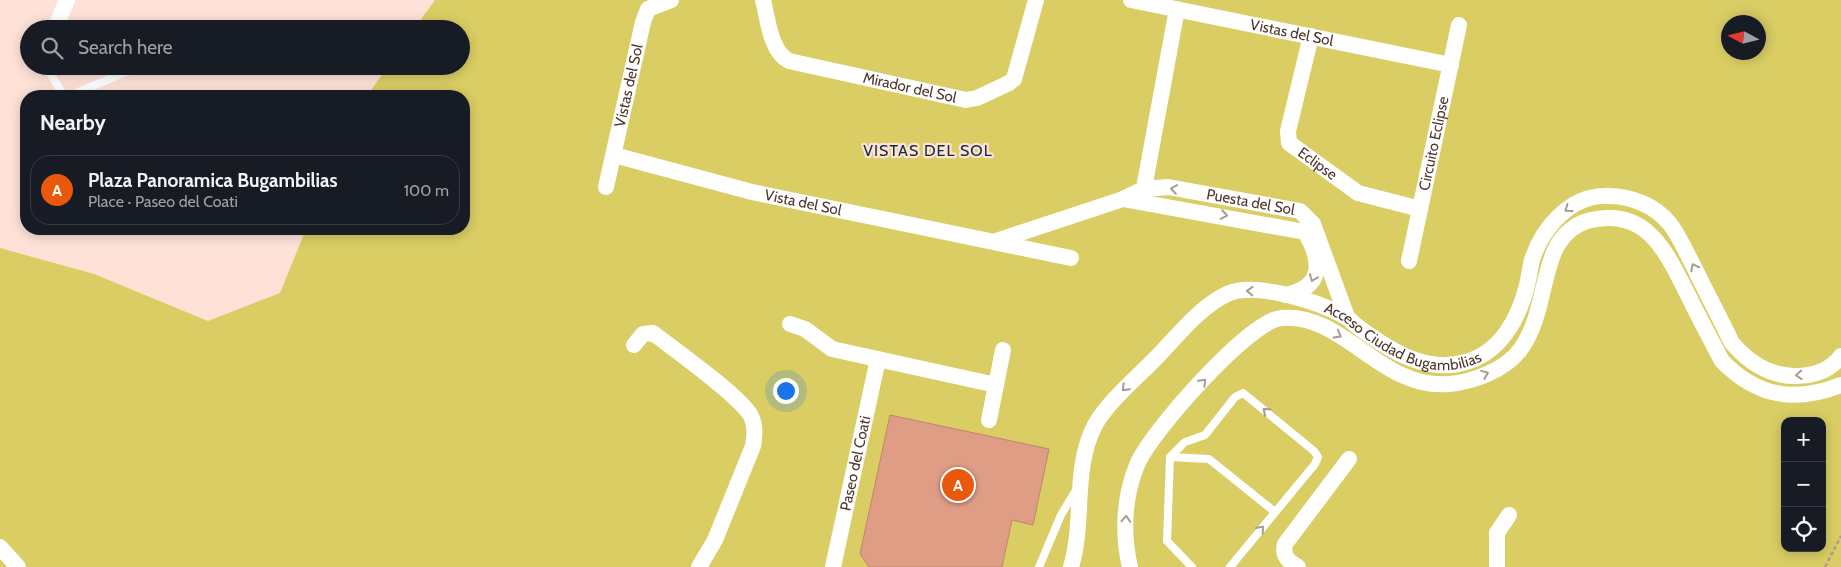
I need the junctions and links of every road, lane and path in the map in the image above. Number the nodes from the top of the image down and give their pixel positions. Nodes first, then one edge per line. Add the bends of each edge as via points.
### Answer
1 (67, 0) edge
2 (671, 0) edge
3 (764, 0) edge
4 (1036, 0) edge
5 (1131, 0) edge
6 (1177, 9) junction
7 (59, 20) edge
8 (1459, 25) dead end
9 (1312, 36) junction
10 (1451, 65) junction
11 (51, 75) edge
12 (119, 75) edge
13 (60, 90) edge
14 (83, 90) edge
15 (614, 155) junction
16 (606, 187) dead end
17 (1143, 195) junction
18 (1281, 208) junction
19 (1420, 209) junction
20 (1278, 225) junction
21 (1309, 228) junction
22 (994, 242) junction
23 (1071, 258) dead end
24 (1409, 260) dead end
25 (1286, 295) junction
26 (1347, 317) junction
27 (790, 324) dead end
28 (634, 345) dead end
29 (1003, 350) dead end
30 (1841, 356) edge
31 (878, 359) junction
32 (996, 384) junction
33 (1841, 385) edge
34 (989, 420) dead end
35 (1170, 458) junction
36 (1349, 459) dead end
37 (1079, 484) junction
38 (1275, 512) junction
39 (1509, 515) dead end
40 (1841, 536) edge
41 (0, 547) edge
42 (16, 565) edge
43 (699, 567) edge
44 (833, 567) edge
45 (1039, 567) edge
46 (1071, 567) edge
47 (1130, 567) edge
48 (1192, 567) edge
49 (1230, 567) edge
50 (1298, 567) edge
51 (1497, 567) edge
52 (1825, 567) edge

1 - 7 street
2 - 15 street, Vistas del Sol via 648,9
3 - 4 street, Mirador del Sol via 775,45 783,58 789,61 970,100 1014,79
5 - 6 street, Vistas del Sol
6 - 9 street, Vistas del Sol
6 - 17 street
8 - 10 street, Circuito Eclipse
9 - 10 street, Vistas del Sol
9 - 19 street, Eclipse via 1288,131 1290,143 1358,193
10 - 19 street, Circuito Eclipse
11 - 13 lane
12 - 14 lane
15 - 16 street, Vistas del Sol
15 - 22 street, Vista del Sol via 752,192
18 -> 17 street, Puesta del Sol via 1168,187
17 -> 20 street, Puesta del Sol
17 - 22 street
18 - 20 street
18 - 21 street, Puesta del Sol via 1304,213
19 - 24 street, Circuito Eclipse
20 - 21 street, Puesta del Sol
21 -> 25 street, Puesta del Sol via 1317,265 1315,280 1305,290
21 - 26 street, Puesta del Sol
22 - 23 street, Vista del Sol
25 - 26 street, Acceso Ciudad Bugambilias
25 -> 37 street, Acceso Ciudad Bugambilias via 1239,291 1228,294 1204,310 1117,397 1096,424
30 -> 26 street, Acceso Ciudad Bugambilias via 1823,372 1810,375 1791,376 1774,372 1752,361 1732,343 1669,224 1649,207 1619,196 1581,201 1555,220 1533,259 1527,288 1507,334 1496,346 1467,362 1424,365 1358,327
27 - 31 street via 805,329 832,350
28 - 43 street via 643,334 654,333 738,401 752,417 753,446 715,540
29 - 32 street
31 - 32 street
31 - 44 street, Paseo del Coati
32 - 34 street
47 -> 33 street, Acceso Ciudad Bugambilias via 1125,539 1129,489 1137,464 1151,438 1242,341 1262,325 1279,318 1298,319 1324,327 1386,368 1413,381 1449,384 1477,378 1497,369 1520,351 1534,323 1554,251 1568,230 1588,220 1608,217 1628,220 1654,238 1667,254 1722,361 1750,384 1787,396 1805,396
35 - 38 lane via 1209,459
38 -> 35 lane via 1318,457 1246,394 1238,394 1205,435 1185,442
35 - 48 lane via 1167,541
36 - 50 street via 1285,544 1283,552
37 - 45 lane via 1061,515
37 - 46 street, Acceso Ciudad Bugambilias via 1079,526
49 -> 38 lane
39 - 51 street via 1497,533
40 - 52 path
41 - 42 street

